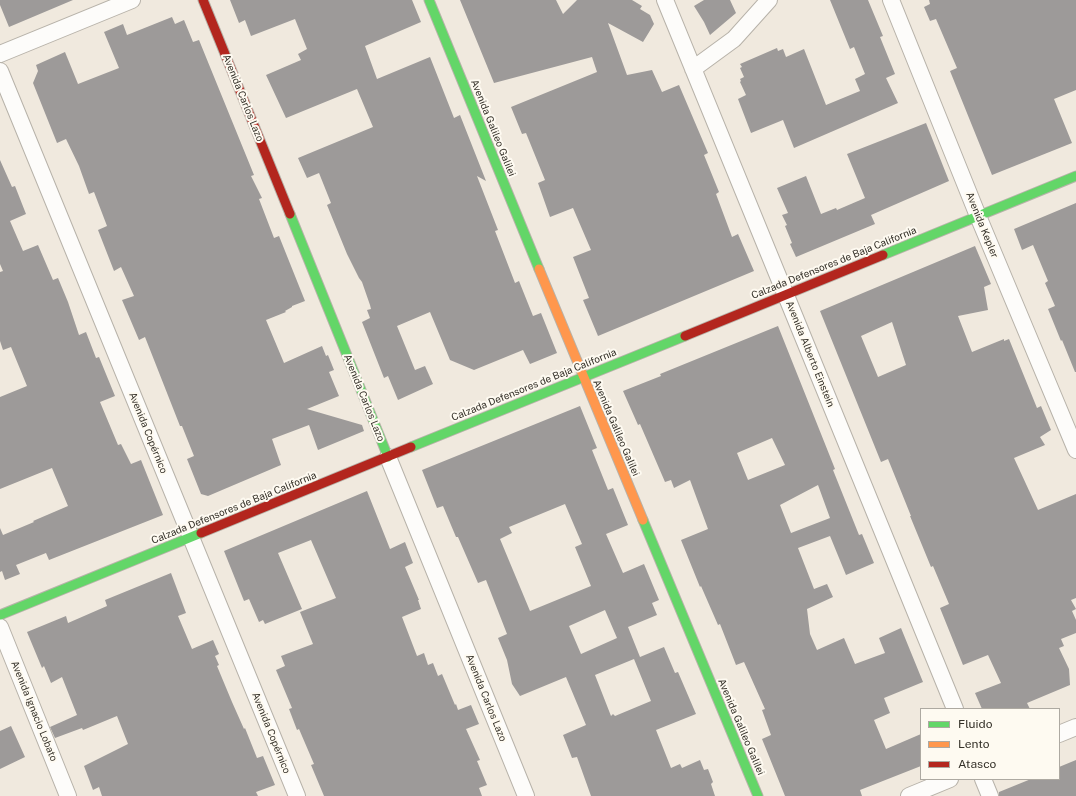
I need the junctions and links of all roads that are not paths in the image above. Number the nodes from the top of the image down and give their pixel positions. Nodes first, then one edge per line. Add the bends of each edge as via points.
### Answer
1 (132, 0) edge
2 (203, 0) edge
3 (429, 0) edge
4 (664, 0) edge
5 (769, 0) edge
6 (891, 0) edge
7 (0, 54) edge
8 (693, 69) junction
9 (0, 71) edge
10 (1076, 176) edge
11 (978, 216) junction
12 (786, 294) junction
13 (583, 377) junction
14 (1076, 450) edge
15 (388, 457) junction
16 (191, 537) junction
17 (0, 615) edge
18 (0, 627) edge
19 (955, 708) edge
20 (1076, 727) edge
21 (1060, 734) edge
22 (948, 780) edge
23 (983, 780) edge
24 (68, 796) edge
25 (297, 796) edge
26 (526, 796) edge
27 (758, 796) edge
28 (909, 796) edge
29 (990, 796) edge

1 - 7 street
2 - 15 main road, Avenida Carlos Lazo
3 - 13 main road, Avenida Galileo Galilei
4 - 8 street, Avenida Alberto Einstein
5 - 8 street via 734,39
6 - 11 street, Avenida Kepler
8 - 12 street, Avenida Alberto Einstein
9 - 16 street, Avenida Copérnico
10 - 11 main road, Calzada Defensores de Baja California
11 - 12 main road, Calzada Defensores de Baja California
11 - 14 street, Avenida Kepler
12 - 13 main road, Calzada Defensores de Baja California
12 - 19 street, Avenida Alberto Einstein
13 - 15 main road, Calzada Defensores de Baja California
13 - 27 main road, Avenida Galileo Galilei
15 - 16 main road, Calzada Defensores de Baja California
15 - 26 street, Avenida Carlos Lazo
16 - 17 main road, Calzada Defensores de Baja California
16 - 25 street, Avenida Copérnico
18 - 24 street, Avenida Ignacio Lobato
20 - 21 street
22 - 28 street
23 - 29 street

